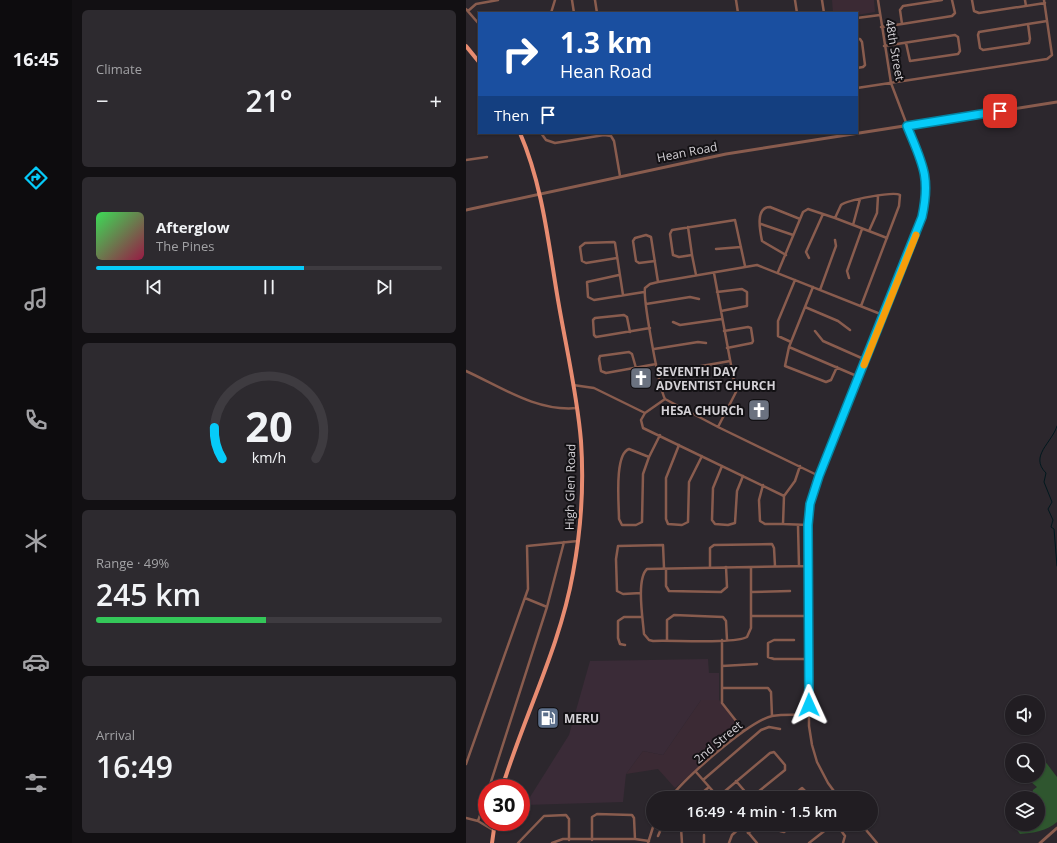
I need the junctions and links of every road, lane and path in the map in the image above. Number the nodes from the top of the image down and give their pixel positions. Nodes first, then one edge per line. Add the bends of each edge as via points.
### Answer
1 (498, 0) edge
2 (555, 0) edge
3 (572, 0) edge
4 (595, 0) edge
5 (736, 0) edge
6 (794, 0) edge
7 (822, 0) edge
8 (878, 0) edge
9 (942, 0) edge
10 (952, 0) edge
11 (972, 0) edge
12 (1025, 0) edge
13 (1044, 2) edge
14 (1026, 6) junction
15 (467, 10) edge
16 (551, 12) edge
17 (574, 12) edge
18 (597, 12) edge
19 (738, 12) edge
20 (797, 12) edge
21 (824, 12) edge
22 (880, 15) junction
23 (858, 18) edge
24 (1047, 21) junction
25 (478, 23) edge
26 (902, 24) junction
27 (1028, 24) junction
28 (882, 27) junction
29 (858, 39) edge
30 (906, 43) junction
31 (466, 46) edge
32 (884, 46) junction
33 (478, 61) edge
34 (858, 68) edge
35 (891, 83) junction
36 (858, 88) edge
37 (1057, 102) edge
38 (907, 126) junction
39 (520, 134) edge
40 (542, 134) edge
41 (855, 134) edge
42 (858, 134) edge
43 (487, 157) dead end
44 (466, 160) edge
45 (620, 176) junction
46 (539, 193) junction
47 (878, 196) junction
48 (860, 200) junction
49 (466, 210) edge
50 (823, 214) junction
51 (835, 218) junction
52 (800, 219) junction
53 (760, 224) junction
54 (853, 225) junction
55 (688, 227) junction
56 (862, 229) junction
57 (869, 231) junction
58 (793, 235) junction
59 (887, 238) junction
60 (835, 240) dead end
61 (741, 247) junction
62 (716, 249) dead end
63 (692, 255) junction
64 (786, 255) junction
65 (617, 258) junction
66 (808, 258) dead end
67 (655, 261) junction
68 (745, 266) junction
69 (714, 272) junction
70 (778, 272) junction
71 (619, 275) junction
72 (696, 275) junction
73 (849, 278) dead end
74 (795, 280) junction
75 (658, 282) junction
76 (813, 287) junction
77 (820, 290) junction
78 (644, 292) junction
79 (718, 292) junction
80 (622, 295) junction
81 (699, 299) dead end
82 (646, 304) junction
83 (804, 306) junction
84 (861, 306) junction
85 (721, 311) junction
86 (883, 315) junction
87 (722, 318) junction
88 (673, 322) dead end
89 (650, 328) junction
90 (724, 330) junction
91 (850, 330) dead end
92 (815, 331) dead end
93 (630, 332) junction
94 (791, 342) junction
95 (706, 343) dead end
96 (789, 347) junction
97 (728, 348) junction
98 (654, 349) junction
99 (866, 360) junction
100 (730, 361) junction
101 (656, 364) junction
102 (681, 367) dead end
103 (837, 367) junction
104 (636, 368) junction
105 (466, 371) edge
106 (859, 376) junction
107 (573, 385) junction
108 (665, 398) junction
109 (577, 408) junction
110 (645, 413) junction
111 (718, 428) junction
112 (660, 435) junction
113 (679, 445) junction
114 (702, 456) junction
115 (649, 457) junction
116 (722, 466) junction
117 (800, 466) junction
118 (743, 476) junction
119 (819, 476) junction
120 (763, 486) junction
121 (784, 496) junction
122 (783, 524) junction
123 (808, 525) junction
124 (798, 526) junction
125 (578, 541) junction
126 (564, 542) junction
127 (775, 566) junction
128 (799, 566) junction
129 (808, 566) junction
130 (726, 567) junction
131 (665, 568) junction
132 (710, 568) junction
133 (751, 568) junction
134 (790, 591) dead end
135 (751, 592) junction
136 (641, 593) junction
137 (525, 598) junction
138 (547, 606) junction
139 (751, 616) junction
140 (808, 616) junction
141 (642, 617) junction
142 (667, 640) junction
143 (722, 640) junction
144 (727, 640) junction
145 (794, 640) dead end
146 (625, 645) dead end
147 (808, 660) junction
148 (757, 664) dead end
149 (722, 666) junction
150 (722, 688) junction
151 (809, 715) junction
152 (772, 716) junction
153 (780, 729) dead end
154 (744, 731) junction
155 (466, 764) edge
156 (696, 772) junction
157 (492, 779) edge
158 (505, 779) edge
159 (703, 780) junction
160 (736, 781) junction
161 (709, 787) junction
162 (677, 791) edge
163 (704, 791) edge
164 (713, 791) edge
165 (726, 791) edge
166 (834, 791) edge
167 (466, 818) edge
168 (478, 821) edge
169 (1057, 828) edge
170 (493, 831) edge
171 (652, 831) edge
172 (660, 831) edge
173 (681, 831) edge
174 (736, 831) edge
175 (751, 831) edge
176 (867, 831) edge
177 (748, 833) joint
178 (704, 835) dead end
179 (658, 836) dead end
180 (635, 839) junction
181 (569, 840) junction
182 (592, 840) junction
183 (606, 841) edge
184 (648, 842) edge
185 (492, 843) edge
186 (518, 843) edge
187 (552, 843) edge
188 (682, 843) edge
189 (704, 843) edge
190 (729, 843) edge
191 (757, 843) edge
192 (809, 843) edge
193 (844, 843) edge
194 (877, 843) edge
195 (1040, 843) edge

1 - 15 street via 479,4
2 - 16 street
3 - 17 street
4 - 18 street
5 - 19 street
6 - 20 street
7 - 21 street
8 - 22 street, 48th Street
9 - 26 street via 903,6 900,10
10 - 26 street via 955,13 952,16
11 - 14 street via 974,11 979,13
12 - 14 street
13 - 14 street
13 - 24 street
15 - 25 street
22 - 23 street, 48th Street
22 - 28 street, 48th Street
24 - 27 street
24 - 35 street via 1052,55 1047,59
26 - 28 street
27 - 27 street via 980,31 979,47 983,50 1029,43
28 - 32 street, 48th Street
29 - 34 street via 862,42 865,65
30 - 30 street via 955,35 958,37 960,51 958,54 910,61
30 - 32 street
31 - 33 main road
32 - 35 street, 48th Street
35 - 36 street
35 - 38 street, 48th Street
37 - 38 street, Hean Road
38 - 42 street, Hean Road
38 - 86 street, 48th Street via 926,175 927,192 919,228
39 - 46 main road, High Glen Road
40 - 45 street via 546,140 555,142 611,136 614,140
41 - 45 street, Hean Road via 726,154
43 - 44 street
45 - 46 street, Hean Road
46 - 49 street, Hean Road
46 - 107 main road, High Glen Road
47 - 48 street
47 - 57 street via 878,210
47 - 59 street via 896,193 900,195 899,206
48 - 51 street via 842,204
48 - 54 street
50 - 51 street
50 - 52 street via 808,209 803,212
50 - 66 street via 806,252
51 - 54 street
52 - 53 street via 767,207 761,211
52 - 58 street
53 - 58 street
53 - 64 street via 763,243
54 - 56 street
55 - 61 street via 734,219
55 - 63 street
55 - 63 street via 671,231 672,253 679,257
56 - 57 street
56 - 73 street via 847,271
57 - 59 street
58 - 64 street
59 - 84 street
60 - 77 street via 836,246
61 - 62 street
61 - 68 street
63 - 72 street
64 - 70 street
65 - 65 street via 613,241 585,243 580,247 582,260 586,263
65 - 71 street
67 - 67 street via 650,236 646,234 635,238 633,241 636,261
67 - 75 street
68 - 69 street
68 - 70 street via 757,265
69 - 72 street
69 - 79 street
70 - 74 street
71 - 80 street
71 - 80 street via 587,282 588,297 594,300
72 - 75 street
74 - 76 street
74 - 94 street via 777,326 778,336
75 - 78 street via 647,286
76 - 77 street
76 - 83 street
77 - 84 street
78 - 80 street
78 - 82 street
79 - 85 street
79 - 85 street via 747,292 747,306
81 - 82 street
82 - 89 street
83 - 91 street via 838,321
83 - 94 street
84 - 86 street
85 - 87 street
86 - 99 street, 48th Street
87 - 88 street via 680,325
87 - 90 street
89 - 93 street
89 - 98 street
90 - 97 street
90 - 97 street via 751,328 752,343
92 - 99 street via 823,341
93 - 93 street via 596,337 593,320 624,314
94 - 96 street
95 - 98 street
96 - 103 street
96 - 103 street via 785,366 826,382 831,380
97 - 100 street
98 - 101 street
99 - 106 street, 48th Street
100 - 102 street via 690,368
100 - 111 street via 736,392
101 - 104 street
101 - 108 street via 661,391
103 - 106 street
104 - 104 street via 604,373 599,359 600,356 629,352
105 - 109 street via 539,406 561,410
106 - 119 street, 48th Street
107 - 109 main road, High Glen Road
107 - 110 street via 594,388
108 - 110 street
108 - 111 street
109 - 125 main road, High Glen Road via 582,476
110 - 112 street via 641,426
111 - 117 street
112 - 113 street
112 - 115 street
113 - 114 street
113 - 114 street via 666,482 668,524 682,525 688,522 690,482
114 - 116 street
115 - 115 street via 643,474 642,522 636,525 622,524 619,519 619,478 622,459 629,449
116 - 118 street
116 - 118 street via 712,491 712,520 715,524 728,525 735,522 737,491
117 - 119 street
117 - 121 street via 795,481
118 - 120 street
119 - 123 street, 48th Street via 810,504
120 - 121 street
120 - 122 street via 759,500 760,522
121 - 122 street
122 - 124 street
123 - 124 street
123 - 129 street, 48th Street
124 - 128 street
125 - 126 street
125 - 158 main road, High Glen Road via 561,620
126 - 137 street via 526,546 528,589
126 - 138 street
127 - 128 street
127 - 132 street via 772,544 714,545 710,548
127 - 133 street
128 - 129 street
129 - 140 street, 48th Street
130 - 131 street via 726,587 721,592 669,591 666,586
130 - 132 street
130 - 133 street
131 - 132 street
131 - 136 street via 651,568 645,572
131 - 136 street via 663,545 618,546 617,591 623,594
133 - 135 street
134 - 135 street
135 - 139 street
136 - 141 street
137 - 138 street
137 - 155 street
138 - 157 street
139 - 140 street
139 - 144 street via 752,628 747,637
140 - 147 street, 48th Street
141 - 142 street via 646,638 653,641
141 - 146 street via 624,617 618,621 618,641
142 - 143 street
142 - 144 street via 668,618 682,616 723,617 726,621
143 - 144 street
143 - 149 street
145 - 147 street via 768,642 768,656 774,659
147 - 151 street, 48th Street
148 - 149 street
149 - 150 street
150 - 152 street via 768,688 771,692
150 - 154 street via 723,706
151 - 152 street, 2nd Street
151 - 166 street, 48th Street via 810,738 817,762
152 - 154 street, 2nd Street
153 - 159 street via 769,727 761,730
154 - 156 street, 2nd Street
156 - 159 street
156 - 162 street, 2nd Street
159 - 161 street
160 - 160 street via 772,752 785,765 785,770 753,796 748,795
160 - 165 street
161 - 163 street
161 - 164 street
167 - 168 street
169 - 195 street
170 - 185 main road
171 - 184 street
172 - 179 street
173 - 188 street
174 - 190 street
175 - 177 street
176 - 194 street
177 - 191 street
178 - 189 street
180 - 182 street via 632,815 597,814 592,817
180 - 183 street
180 - 184 street
181 - 182 street
181 - 186 street via 569,819 566,815 549,815 541,818
181 - 187 street
182 - 183 street
192 - 193 street via 832,825 837,825 845,836

